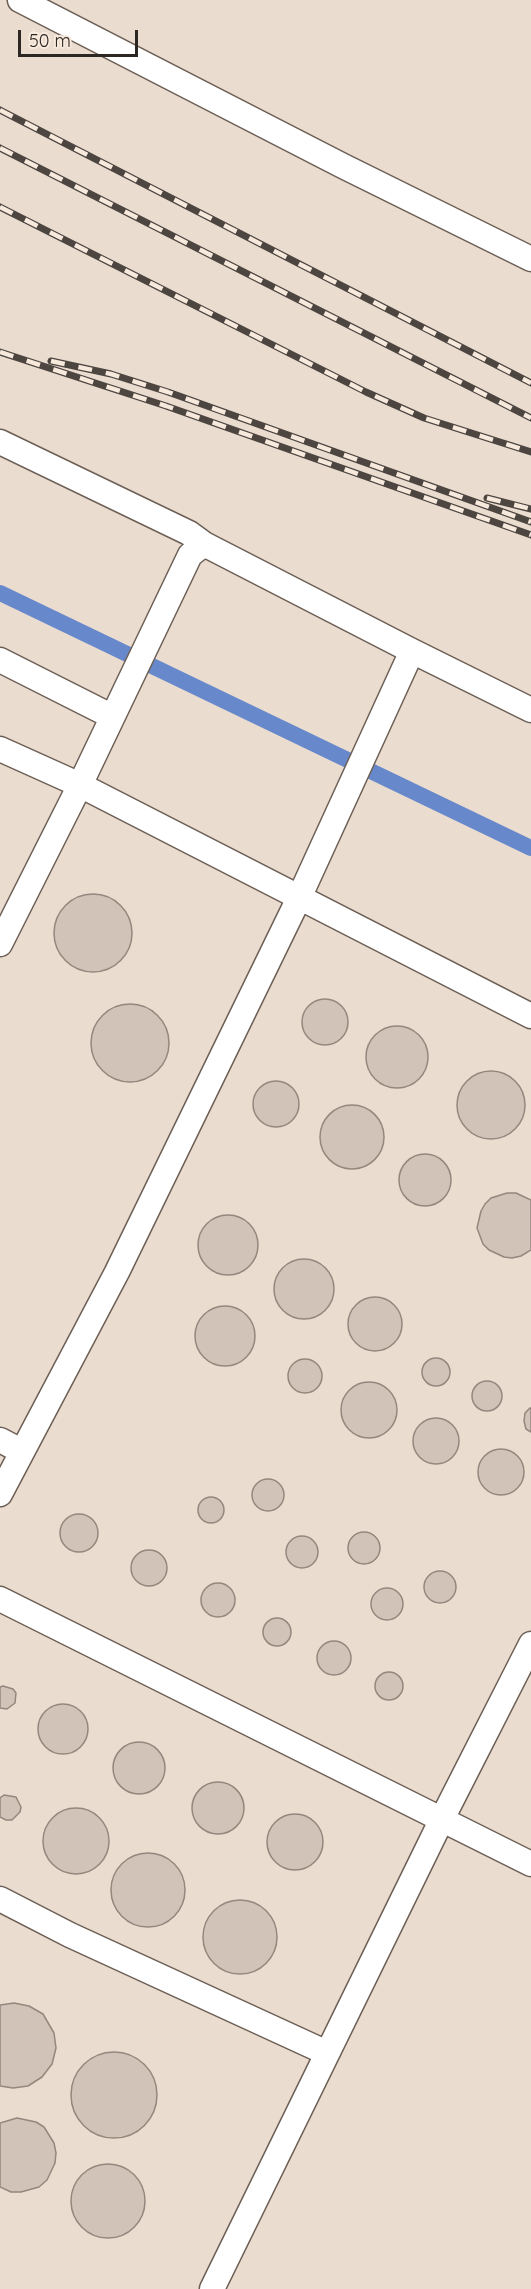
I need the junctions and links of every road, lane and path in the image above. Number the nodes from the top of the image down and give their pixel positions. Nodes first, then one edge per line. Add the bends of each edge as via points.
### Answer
1 (20, 0) edge
2 (531, 258) edge
3 (0, 442) edge
4 (204, 544) junction
5 (412, 651) junction
6 (0, 660) edge
7 (531, 710) edge
8 (111, 716) junction
9 (0, 749) edge
10 (80, 784) junction
11 (298, 898) junction
12 (0, 944) edge
13 (531, 1016) edge
14 (10, 1446) edge
15 (0, 1494) edge
16 (0, 1599) edge
17 (531, 1644) edge
18 (442, 1819) junction
19 (531, 1864) edge
20 (0, 1899) edge
21 (327, 2054) junction
22 (212, 2289) edge

1 - 2 street via 332,161
3 - 4 street via 189,533
4 - 5 street
4 - 8 street via 190,555
5 - 7 street
5 - 11 street
6 - 8 street
8 - 10 street
9 - 10 street
10 - 11 street
10 - 12 street
11 - 13 street
11 - 14 street via 117,1272
14 - 15 street
16 - 18 street
17 - 18 street
18 - 19 street
18 - 21 street
20 - 21 street
21 - 22 street

